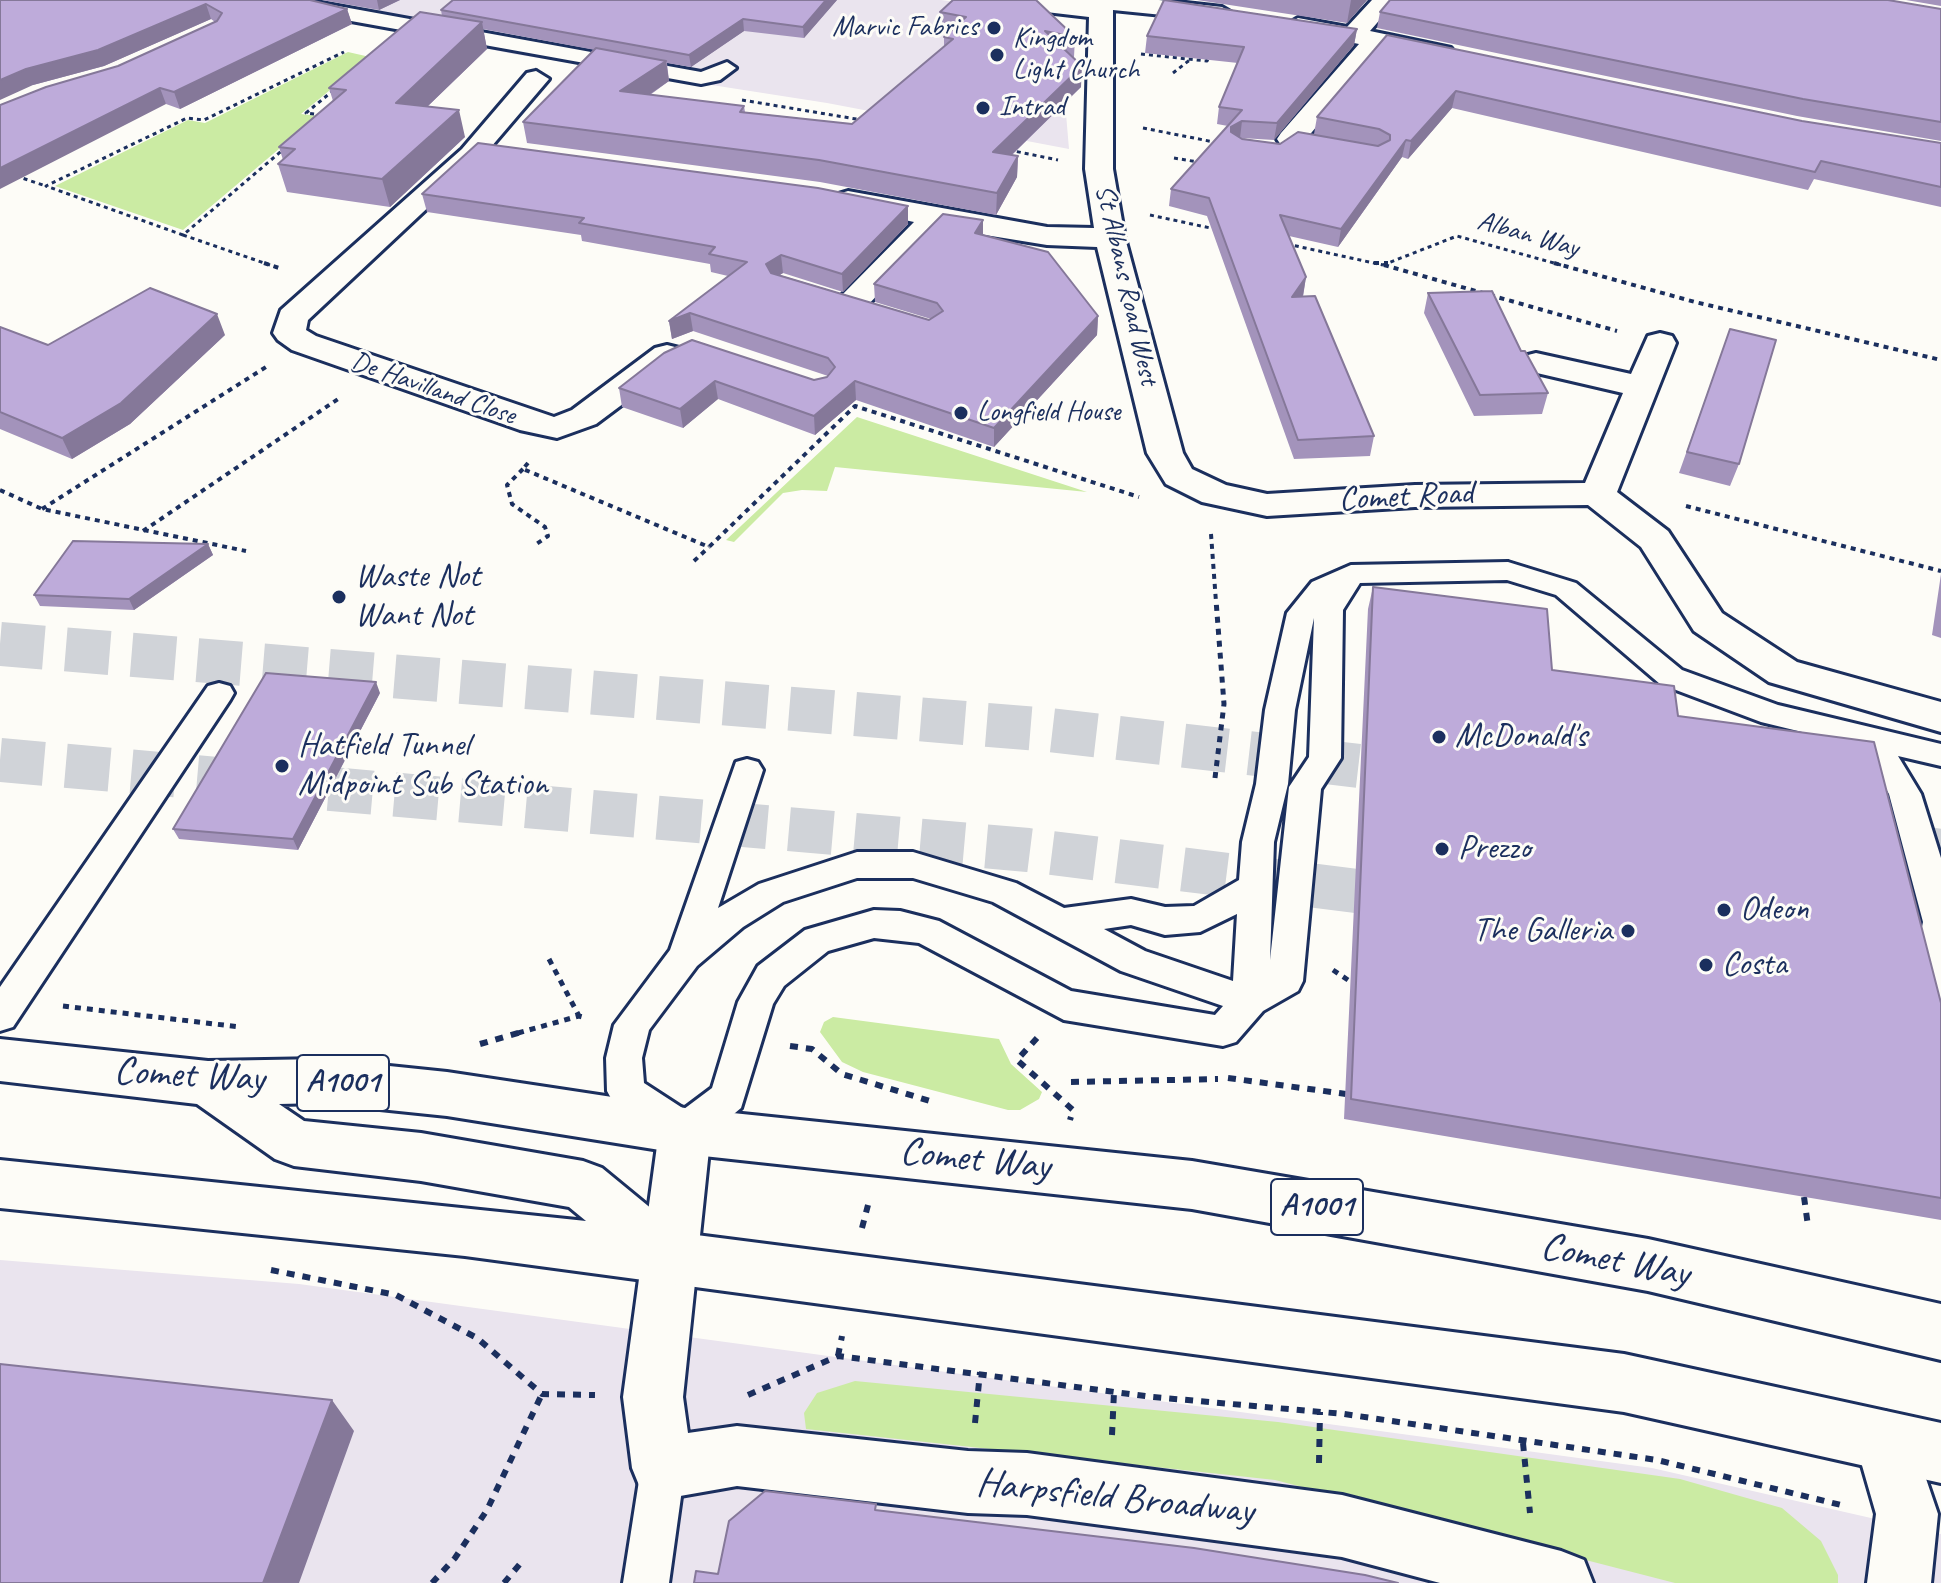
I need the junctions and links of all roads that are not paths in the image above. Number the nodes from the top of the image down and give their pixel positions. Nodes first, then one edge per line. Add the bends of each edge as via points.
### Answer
1 (284, 0) edge
2 (1003, 0) edge
3 (1385, 0) edge
4 (1101, 4) edge
5 (1246, 17) edge
6 (1273, 21) edge
7 (1365, 37) junction
8 (1470, 59) edge
9 (727, 68) dead end
10 (536, 79) dead end
11 (1291, 139) junction
12 (1319, 144) edge
13 (1240, 147) edge
14 (475, 148) junction
15 (506, 152) edge
16 (820, 194) edge
17 (935, 218) junction
18 (1110, 238) junction
19 (851, 303) edge
20 (1660, 343) road end
21 (692, 344) edge
22 (1536, 363) edge
23 (1643, 387) junction
24 (1601, 488) junction
25 (1215, 494) joint
26 (1351, 574) junction
27 (219, 693) dead end
28 (1941, 717) edge
29 (1834, 728) junction
30 (1941, 755) edge
31 (747, 770) dead end
32 (1256, 886) junction
33 (1059, 922) junction
34 (685, 956) junction
35 (1941, 996) edge
36 (1250, 1001) junction
37 (5, 1008) edge
38 (0, 1060) edge
39 (208, 1083) junction
40 (685, 1131) junction
41 (0, 1184) edge
42 (670, 1259) junction
43 (1941, 1332) edge
44 (1913, 1447) edge
45 (663, 1468) junction
46 (646, 1583) edge
47 (1561, 1583) edge
48 (1899, 1583) edge

1 - 9 lane via 701,78
2 - 4 street
3 - 7 street
4 - 5 street
4 - 18 street, St Albans Road West via 1099,169
6 - 7 street
7 - 8 street
7 - 11 street
10 - 14 street, De Havilland Close
11 - 12 lane
11 - 13 lane via 1278,152
14 - 15 street
14 - 21 street, De Havilland Close via 292,317 289,333 304,343 557,428 584,417 653,362
16 - 17 street
17 - 18 street via 1047,236
17 - 19 street
18 - 25 street, St Albans Road West via 1165,453 1179,476
20 - 23 street
22 - 23 street
23 - 24 street
24 - 25 street, Comet Road via 1267,505
24 - 28 street via 1655,539 1708,622 1783,672
26 - 29 lane via 1508,571 1566,589 1671,677 1772,714
26 - 32 lane via 1322,588 1301,613 1258,842
26 - 36 lane via 1329,610 1325,758 1305,787 1285,981
27 - 37 lane
29 - 30 lane
29 - 35 lane via 1885,760 1905,794 1940,922 1933,961
31 - 34 lane
32 - 33 lane via 1200,919 1165,921 1131,912
32 - 36 lane
33 - 34 lane via 1004,892 913,865 857,865 771,893 731,917
33 - 36 lane via 1133,961
34 - 40 lane via 632,1025 624,1058 626,1091
36 - 40 lane via 1223,1031 1064,1005 927,931 874,924 817,940 771,976 756,1002 728,1097
38 - 39 street, Comet Way / A1001
39 - 40 street, Comet Way / A1001 via 322,1081 447,1094
39 - 42 street, A1001 via 294,1143 421,1157 583,1185
40 - 42 street
40 - 43 street, Comet Way / A1001 via 1192,1185 1648,1265
41 - 42 street via 465,1231
42 - 44 street via 1624,1383
42 - 45 street via 653,1397
44 - 48 street
45 - 46 lane
45 - 47 street, Harpsfield Broadway via 737,1456 1027,1484 1342,1526

